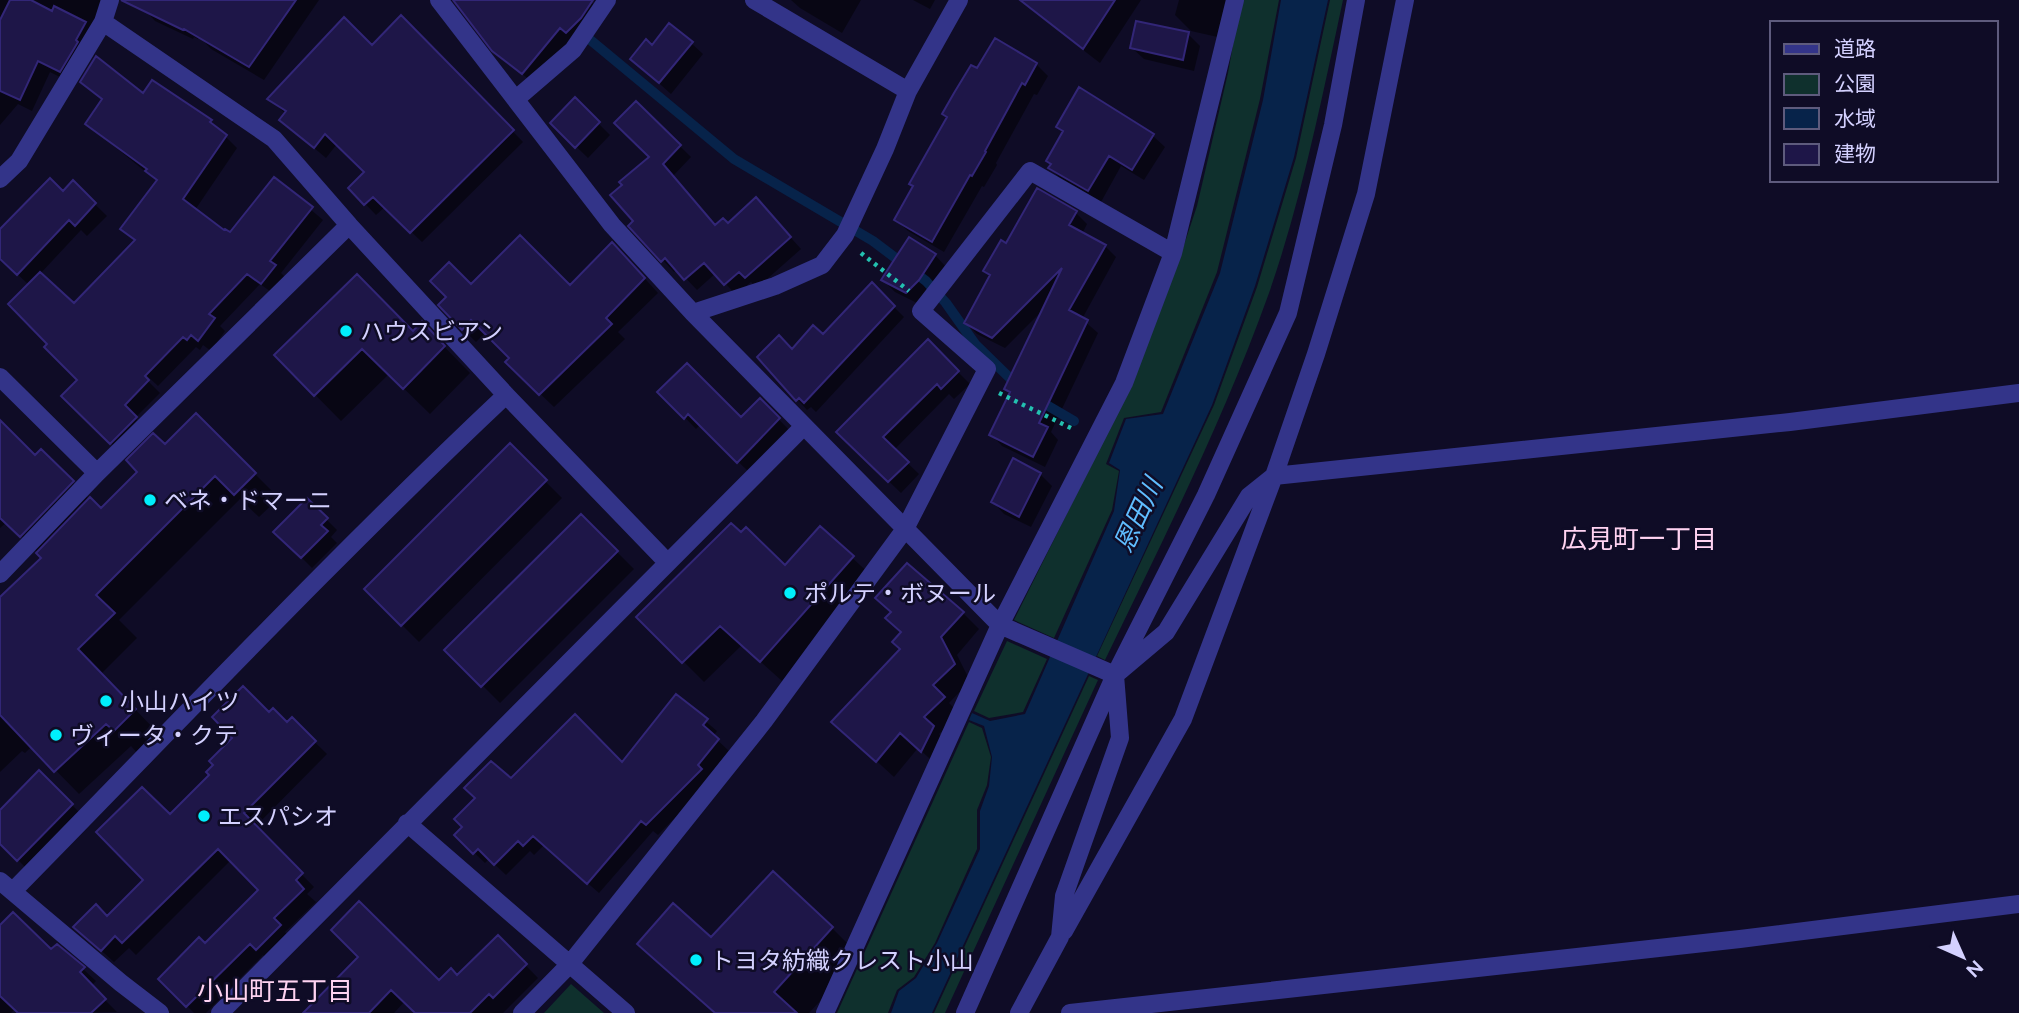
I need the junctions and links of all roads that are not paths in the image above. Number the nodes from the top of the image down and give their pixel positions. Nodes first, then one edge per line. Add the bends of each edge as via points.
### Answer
1 (110, 0) edge
2 (439, 0) edge
3 (607, 0) edge
4 (754, 0) edge
5 (959, 0) edge
6 (1235, 0) edge
7 (1356, 0) edge
8 (1405, 0) edge
9 (103, 22) junction
10 (908, 91) junction
11 (516, 99) junction
12 (0, 179) edge
13 (349, 225) junction
14 (1173, 253) junction
15 (693, 313) junction
16 (0, 377) edge
17 (2019, 393) edge
18 (506, 395) junction
19 (804, 426) junction
20 (97, 473) junction
21 (1274, 476) junction
22 (905, 528) junction
23 (667, 562) junction
24 (0, 574) edge
25 (1000, 625) junction
26 (1115, 675) junction
27 (407, 823) junction
28 (6, 886) edge
29 (2019, 904) edge
30 (1060, 937) junction
31 (569, 965) junction
32 (160, 1013) edge
33 (220, 1013) edge
34 (522, 1013) edge
35 (626, 1013) edge
36 (825, 1013) edge
37 (965, 1013) edge
38 (1019, 1013) edge
39 (1070, 1013) edge

1 - 9 street
2 - 11 street
3 - 11 street via 573,50
4 - 10 street
5 - 10 street
6 - 14 street
7 - 26 street via 1334,125 1288,313 1206,495
8 - 21 street via 1366,194
9 - 12 street via 19,160
9 - 13 street via 274,139
10 - 15 street via 859,208 822,265
11 - 15 street via 612,225
13 - 18 street
13 - 20 street
14 - 22 street via 1030,171 921,311 987,369
14 - 25 street via 1124,383
15 - 19 street
16 - 20 street
17 - 21 street
18 - 23 street
18 - 28 street
19 - 22 street
19 - 23 street
20 - 24 street
21 - 26 street via 1249,496 1166,632
21 - 30 street via 1183,719
22 - 25 street
22 - 31 street via 764,721
23 - 27 street
25 - 26 street
25 - 36 street
26 - 30 street via 1119,738 1064,895
26 - 37 street
27 - 31 street
27 - 33 street
28 - 32 street
29 - 39 street
30 - 38 street
31 - 34 street
31 - 35 street

